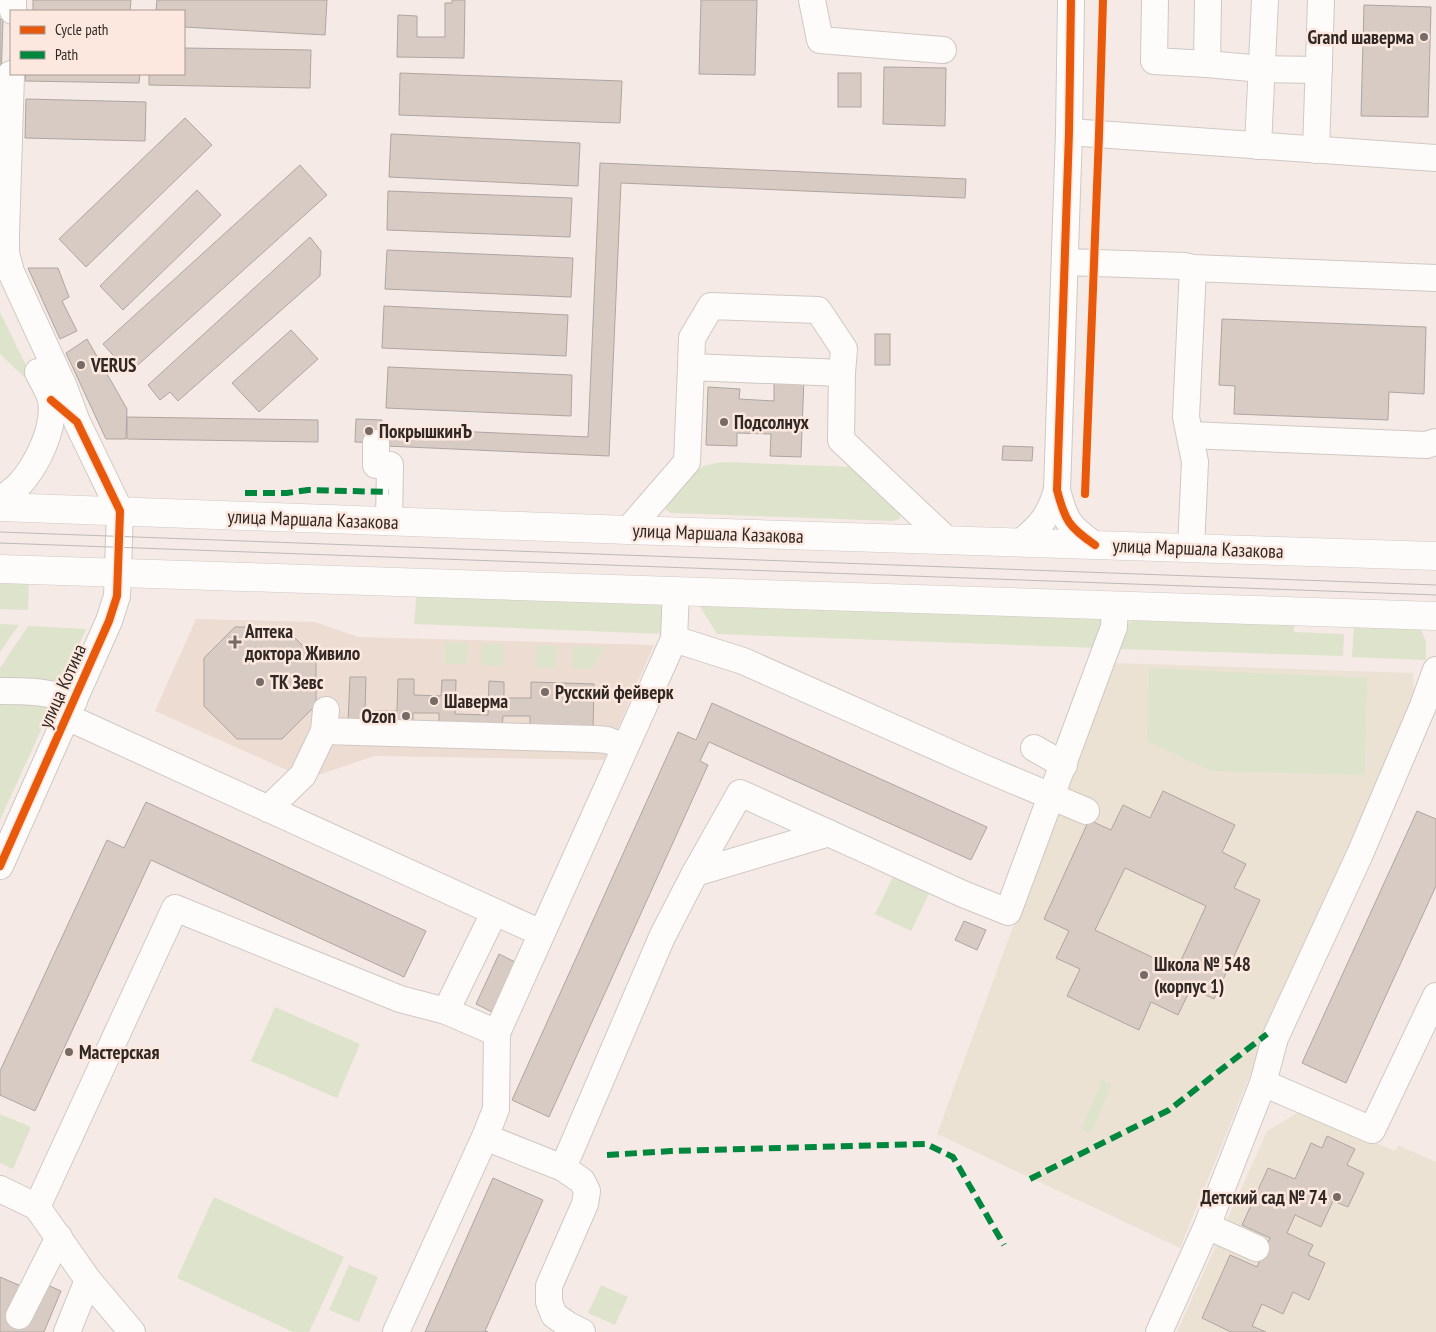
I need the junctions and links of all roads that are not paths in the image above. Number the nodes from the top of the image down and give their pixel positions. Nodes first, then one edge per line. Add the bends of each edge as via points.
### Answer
1 (812, 0) edge
2 (1071, 0) edge
3 (1155, 0) edge
4 (1208, 0) edge
5 (1265, 0) edge
6 (1321, 0) edge
7 (943, 50) dead end
8 (1207, 64) junction
9 (1262, 69) junction
10 (1318, 70) junction
11 (11, 75) edge
12 (1069, 132) junction
13 (1258, 146) junction
14 (1316, 150) junction
15 (1436, 158) edge
16 (1065, 262) junction
17 (1193, 268) junction
18 (1436, 278) edge
19 (0, 290) edge
20 (691, 367) junction
21 (842, 373) junction
22 (51, 400) junction
23 (77, 422) junction
24 (1190, 435) junction
25 (1436, 442) edge
26 (376, 443) dead end
27 (1057, 490) junction
28 (0, 501) edge
29 (0, 507) edge
30 (120, 511) junction
31 (389, 521) junction
32 (628, 530) junction
33 (948, 541) junction
34 (1020, 543) junction
35 (1095, 545) junction
36 (1191, 548) junction
37 (1436, 556) edge
38 (0, 569) edge
39 (119, 573) junction
40 (676, 591) junction
41 (1115, 605) junction
42 (1436, 616) edge
43 (674, 639) junction
44 (1436, 670) edge
45 (0, 690) edge
46 (70, 709) junction
47 (1430, 709) edge
48 (625, 747) junction
49 (1034, 748) dead end
50 (1064, 765) junction
51 (1052, 797) junction
52 (268, 809) junction
53 (1086, 811) dead end
54 (828, 833) junction
55 (5, 840) edge
56 (0, 866) edge
57 (695, 873) junction
58 (494, 912) junction
59 (541, 933) junction
60 (1436, 996) edge
61 (446, 1010) junction
62 (497, 1033) junction
63 (1263, 1083) junction
64 (485, 1138) junction
65 (563, 1168) junction
66 (0, 1189) edge
67 (37, 1207) junction
68 (1207, 1226) junction
69 (59, 1237) junction
70 (1256, 1248) dead end
71 (88, 1280) junction
72 (19, 1316) dead end
73 (67, 1332) edge
74 (132, 1332) edge
75 (396, 1332) edge
76 (582, 1332) edge
77 (1159, 1332) edge

1 - 7 street via 820,40
2 - 12 street
3 - 8 street via 1154,61
4 - 8 street
5 - 9 street
6 - 10 street
8 - 9 street
9 - 10 street
9 - 13 street
10 - 14 street
11 - 23 street via 6,253 11,272
12 - 13 street
12 - 16 street
13 - 14 street
14 - 15 street
16 - 17 street
16 - 27 street
17 - 18 street
17 - 24 street via 1186,417
19 - 22 street
20 - 21 street
20 - 21 street via 692,338 711,306 818,310 844,349
20 - 32 street via 687,462
21 - 33 street via 841,440
22 - 23 street
22 - 28 street via 51,420 34,464 19,485
23 - 30 street
24 - 25 street
24 - 36 street via 1195,462
26 - 31 street via 376,465 390,465
27 - 34 street via 1044,520
27 - 35 street via 1067,521
29 - 30 main road, улица Маршала Казакова
30 - 31 main road, улица Маршала Казакова
30 - 39 street, улица Котина
31 - 32 main road, улица Маршала Казакова
32 - 33 main road, улица Маршала Казакова
33 - 34 main road, улица Маршала Казакова
34 - 35 main road, улица Маршала Казакова
35 - 36 main road, улица Маршала Казакова
36 - 37 main road, улица Маршала Казакова
38 - 39 main road
39 - 40 main road
39 - 46 street, улица Котина via 117,596 109,621
40 - 41 main road
40 - 43 street
41 - 42 main road
41 - 50 street via 1114,627
43 - 48 street
43 - 51 street via 743,661
44 - 47 street
45 - 46 street via 59,695
46 - 52 street via 138,738
46 - 55 street, улица Котина
47 - 63 street via 1276,1038
48 - 52 street via 607,740 325,720 303,774
48 - 59 street
49 - 50 street
50 - 51 street
51 - 53 street
51 - 54 street via 1008,912
52 - 58 street
54 - 57 street
54 - 57 street via 740,793
55 - 56 street, улица Котина
57 - 65 street via 662,937
58 - 59 street
58 - 61 street
59 - 62 street
60 - 63 street via 1372,1130
61 - 62 street
61 - 67 street via 400,1000 175,908
62 - 64 street via 496,1109
63 - 68 street
64 - 65 street
64 - 75 street
65 - 76 street via 582,1181 587,1191 585,1204 550,1286 549,1302 554,1315
66 - 67 street
67 - 69 street
68 - 70 street
68 - 77 street
69 - 71 street
69 - 72 street
71 - 73 street
71 - 74 street

